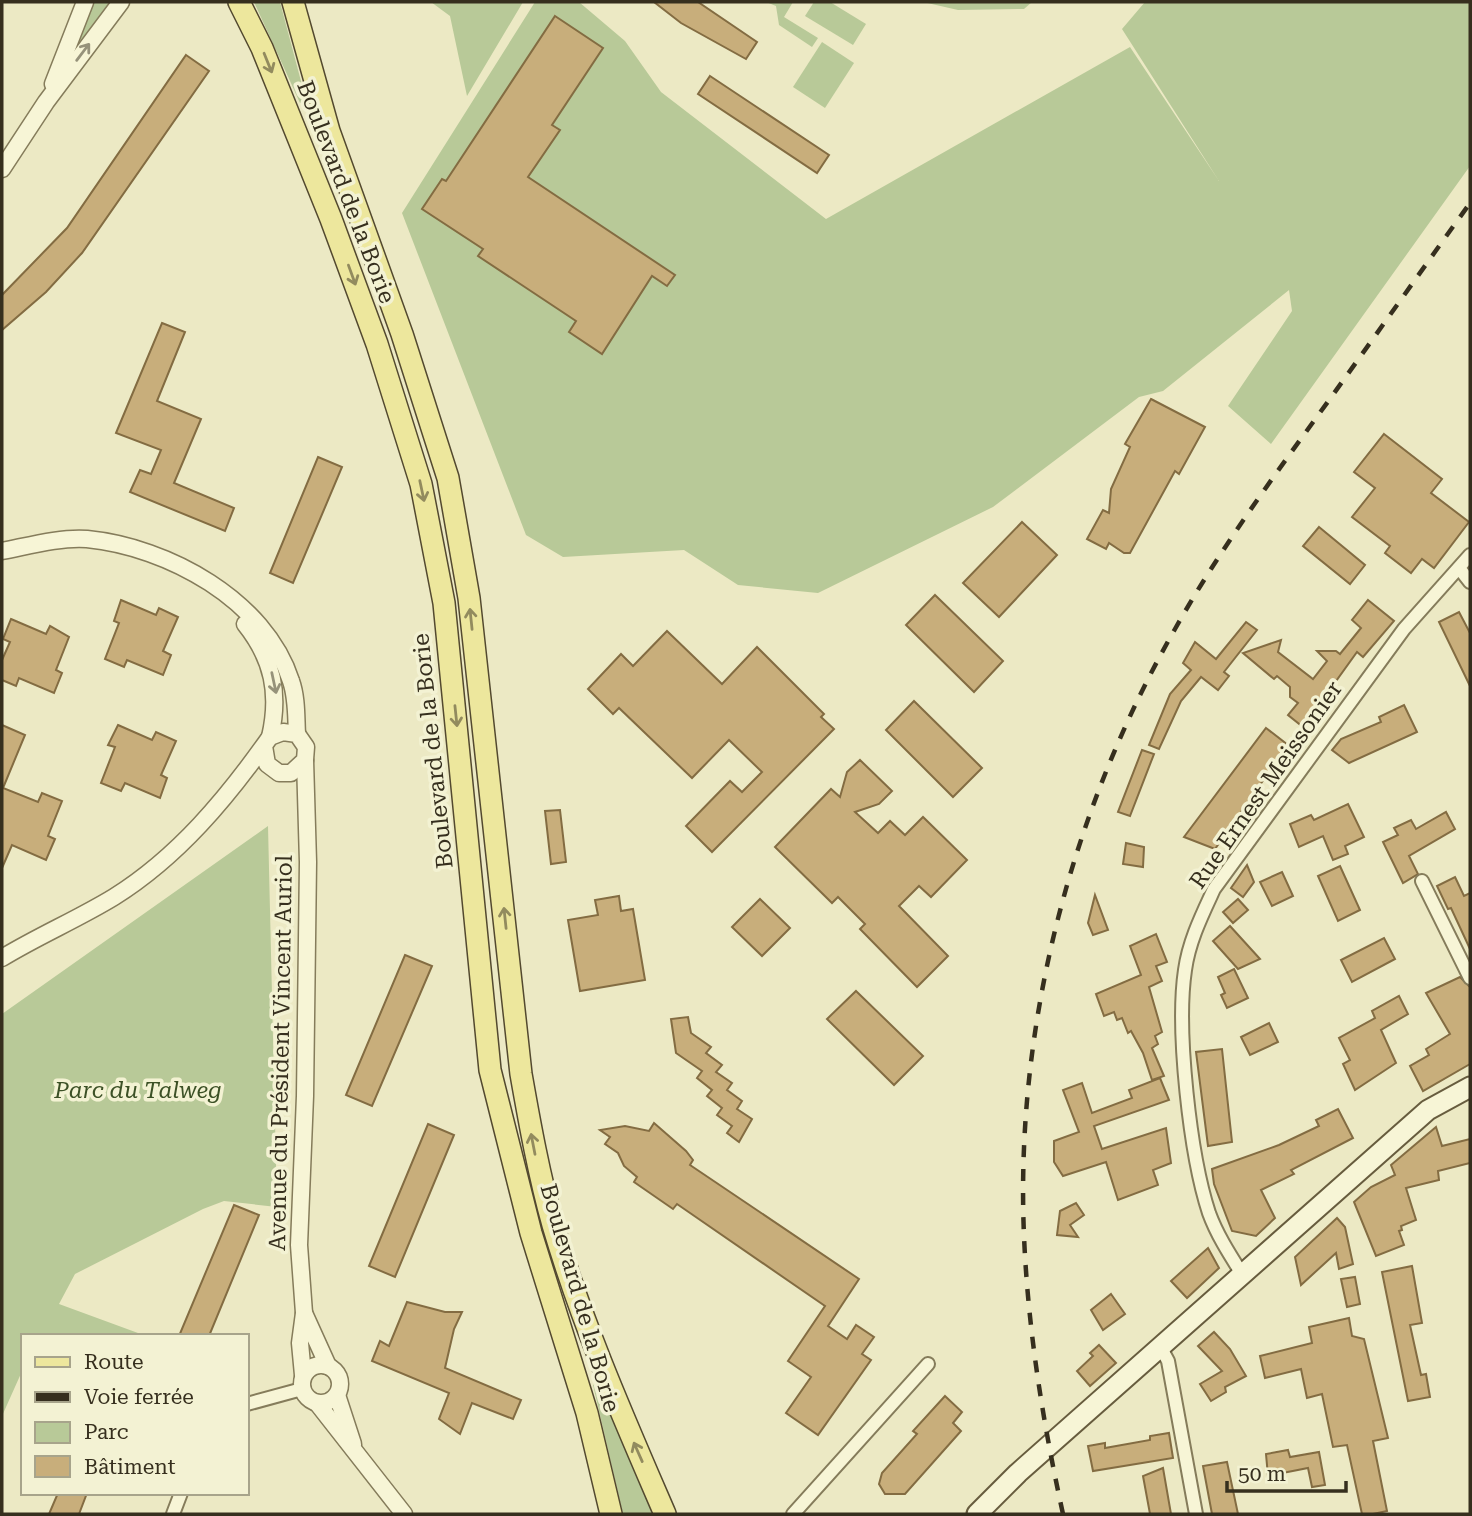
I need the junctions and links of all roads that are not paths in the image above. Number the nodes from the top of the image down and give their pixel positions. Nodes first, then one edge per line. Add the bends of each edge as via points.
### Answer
1 (85, 2) edge
2 (121, 2) edge
3 (239, 2) edge
4 (293, 2) edge
5 (46, 102) junction
6 (2, 169) edge
7 (2, 551) edge
8 (1470, 555) edge
9 (1459, 568) junction
10 (1470, 582) edge
11 (231, 601) junction
12 (296, 734) junction
13 (267, 742) junction
14 (305, 760) junction
15 (279, 772) junction
16 (245, 775) junction
17 (305, 793) junction
18 (1422, 881) dead end
19 (2, 958) edge
20 (1470, 978) edge
21 (1470, 1087) edge
22 (1242, 1274) junction
23 (304, 1313) junction
24 (1161, 1348) junction
25 (928, 1364) dead end
26 (328, 1366) junction
27 (303, 1382) junction
28 (337, 1395) junction
29 (317, 1403) junction
30 (248, 1404) edge
31 (359, 1459) junction
32 (180, 1495) edge
33 (173, 1514) edge
34 (404, 1514) edge
35 (611, 1514) edge
36 (665, 1514) edge
37 (793, 1514) edge
38 (977, 1514) edge
39 (1196, 1514) edge

1 - 5 street
5 -> 2 street
3 -> 35 main road, Boulevard de la Borie via 331,219 421,484 444,603 491,1070 531,1233 587,1413
36 -> 4 main road, Boulevard de la Borie via 616,1404 554,1226 534,1150 521,1074 469,598 448,478 329,131
5 - 6 street
7 - 11 street via 96,541 183,566
8 - 9 street, Rue Ernest Meissonier
9 - 10 street
9 - 22 street, Rue Ernest Meissonier via 1404,629 1214,889 1194,935 1182,1001 1195,1150 1209,1213
11 - 12 street via 242,606 279,655 295,698
11 -> 13 street via 275,682 277,701
12 - 13 street via 283,732
12 - 14 street via 306,747
13 - 15 street via 264,758
13 - 16 street
14 - 15 street via 297,770
14 - 17 street, Avenue du Président Vincent Auriol
15 - 16 street
15 - 17 street
16 - 19 street via 160,864 114,897
17 - 23 street, Avenue du Président Vincent Auriol via 305,1096 299,1245
18 - 20 street
21 - 22 main road via 1428,1110
22 - 24 main road
23 - 26 street, Avenue du Président Vincent Auriol
23 - 27 street, Avenue du Président Vincent Auriol via 300,1343
24 - 38 main road
24 - 39 street via 1168,1361
25 - 37 street
26 - 27 street via 311,1367
26 - 28 street via 340,1380
27 - 29 street
27 - 30 street
28 - 29 street
28 - 31 street
29 - 31 street
31 - 34 street
32 - 33 street

